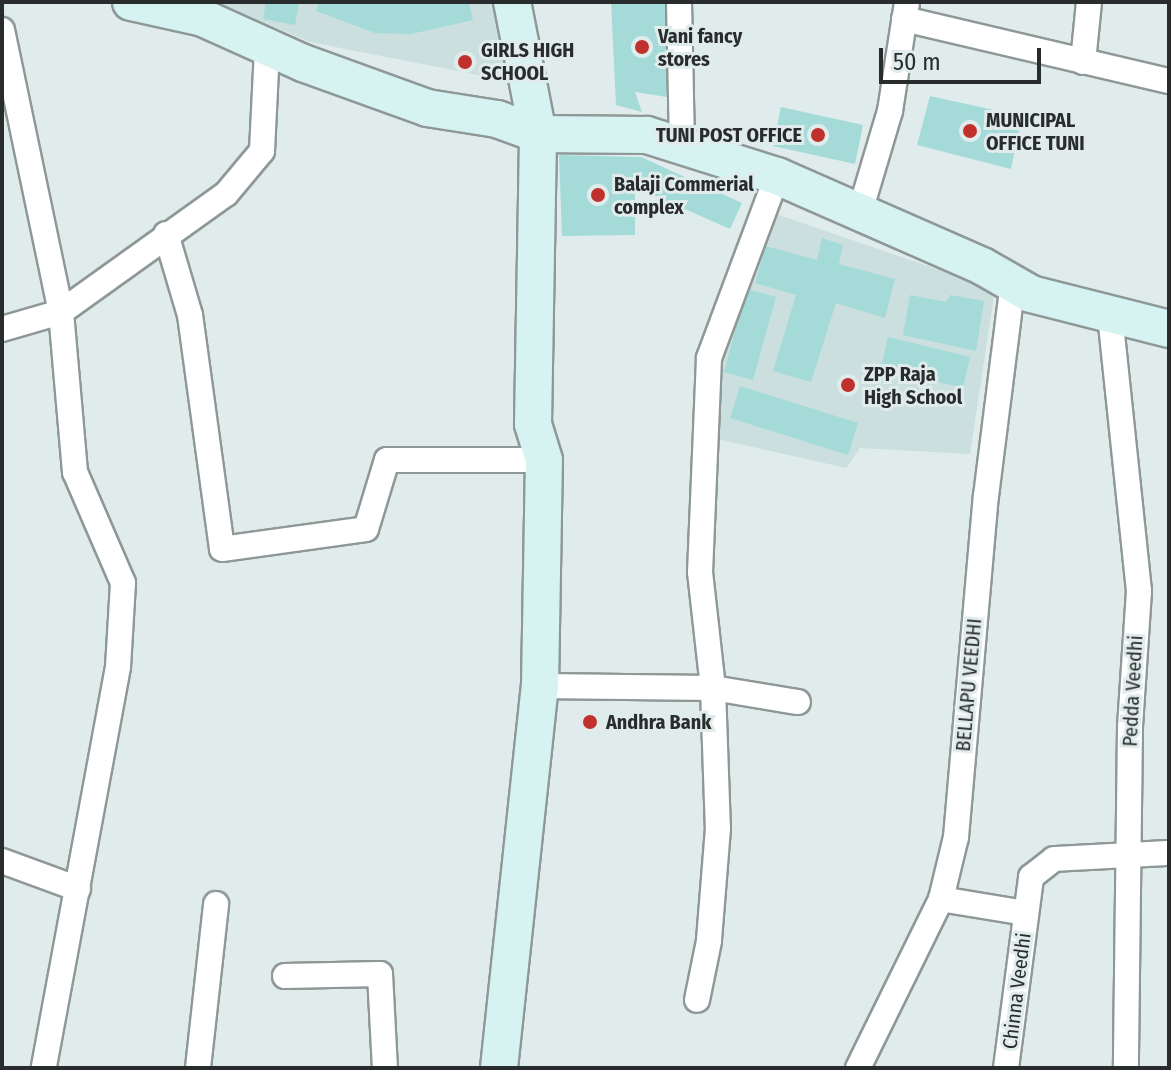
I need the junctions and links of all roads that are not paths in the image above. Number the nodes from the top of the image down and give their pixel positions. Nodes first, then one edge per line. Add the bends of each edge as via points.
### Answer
1 (131, 2) edge
2 (512, 2) edge
3 (679, 2) edge
4 (1089, 2) edge
5 (905, 11) edge
6 (2, 30) edge
7 (267, 47) junction
8 (1083, 62) junction
9 (1169, 81) edge
10 (538, 134) junction
11 (682, 147) junction
12 (777, 176) junction
13 (859, 215) junction
14 (166, 234) junction
15 (1013, 283) junction
16 (61, 312) junction
17 (1110, 315) junction
18 (2, 329) edge
19 (1169, 329) edge
20 (544, 460) junction
21 (540, 686) junction
22 (713, 688) junction
23 (798, 702) dead end
24 (1169, 853) edge
25 (1129, 856) junction
26 (2, 861) edge
27 (78, 889) junction
28 (941, 899) junction
29 (216, 904) dead end
30 (1026, 913) junction
31 (285, 976) dead end
32 (697, 1000) dead end
33 (44, 1068) edge
34 (198, 1068) edge
35 (385, 1068) edge
36 (499, 1068) edge
37 (858, 1068) edge
38 (1006, 1068) edge
39 (1126, 1068) edge

1 - 7 main road via 203,18
2 - 10 main road
3 - 11 street
4 - 8 street
5 - 8 street
5 - 13 street via 890,111
6 - 16 street
7 - 10 main road via 412,103 497,119
7 - 14 street via 262,151 226,194
8 - 9 street
10 - 11 main road via 647,135
10 - 20 main road via 533,424
11 - 12 main road
12 - 13 main road
12 - 22 street via 709,358 700,572
13 - 15 main road
14 - 16 street
14 - 20 street via 190,315 222,549 366,529 387,460
15 - 17 main road via 1031,294
15 - 28 street, BELLAPU VEEDHI via 986,496 956,837
16 - 18 street
16 - 27 street via 75,472 123,583 118,667
17 - 19 main road
17 - 25 street, Pedda Veedhi via 1139,591
20 - 21 main road
21 - 22 street
21 - 36 main road
22 - 23 street
22 - 32 street via 718,828 709,941
24 - 25 street, Chinna Veedhi
25 - 30 street, Chinna Veedhi via 1054,859 1031,877
25 - 39 street, Pedda Veedhi
26 - 27 street
27 - 33 street
28 - 30 street
28 - 37 street, BELLAPU VEEDHI
29 - 34 street
30 - 38 street, Chinna Veedhi via 1021,985
31 - 35 street via 380,974

